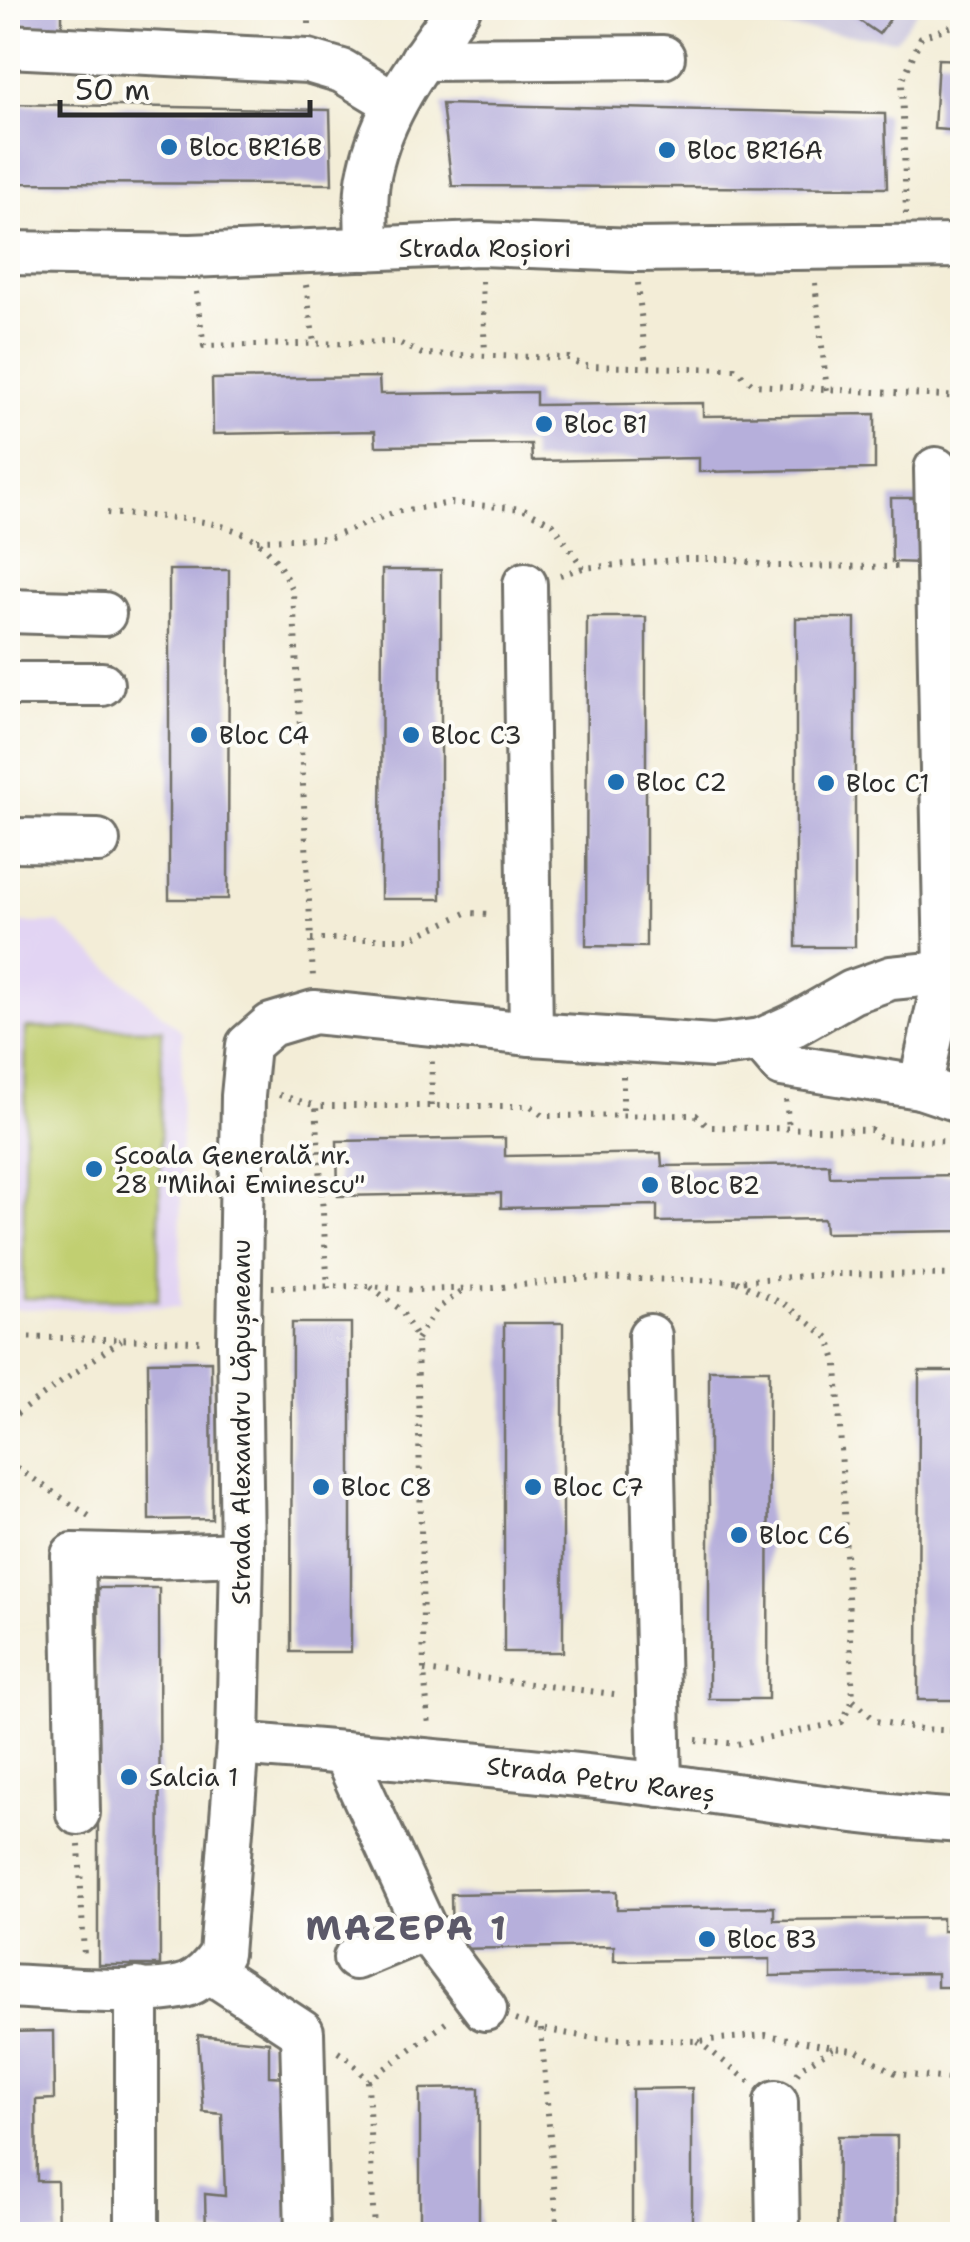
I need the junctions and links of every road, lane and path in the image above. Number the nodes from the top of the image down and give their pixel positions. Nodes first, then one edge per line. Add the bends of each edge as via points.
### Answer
1 (459, 8) edge
2 (962, 23) edge
3 (8, 46) edge
4 (664, 58) dead end
5 (422, 59) junction
6 (395, 103) junction
7 (480, 244) junction
8 (908, 245) junction
9 (962, 246) edge
10 (811, 248) junction
11 (366, 249) junction
12 (635, 250) junction
13 (302, 251) junction
14 (8, 253) edge
15 (191, 256) junction
16 (314, 343) junction
17 (485, 354) junction
18 (646, 366) junction
19 (827, 391) junction
20 (962, 397) edge
21 (936, 469) dead end
22 (107, 513) dead end
23 (256, 540) junction
24 (938, 568) junction
25 (525, 584) dead end
26 (8, 611) edge
27 (104, 614) dead end
28 (8, 684) edge
29 (102, 684) dead end
30 (8, 840) edge
31 (98, 840) dead end
32 (531, 916) junction
33 (311, 939) junction
34 (954, 971) edge
35 (314, 1012) junction
36 (531, 1034) junction
37 (761, 1040) junction
38 (920, 1086) junction
39 (962, 1101) edge
40 (962, 1142) edge
41 (962, 1274) edge
42 (736, 1282) junction
43 (241, 1286) junction
44 (370, 1286) junction
45 (465, 1288) junction
46 (328, 1289) junction
47 (650, 1336) dead end
48 (8, 1337) edge
49 (123, 1339) junction
50 (416, 1340) junction
51 (239, 1342) junction
52 (8, 1420) edge
53 (8, 1462) edge
54 (104, 1526) dead end
55 (242, 1554) junction
56 (424, 1670) junction
57 (853, 1700) junction
58 (657, 1718) junction
59 (962, 1731) edge
60 (238, 1744) junction
61 (344, 1753) junction
62 (432, 1760) junction
63 (660, 1785) junction
64 (78, 1813) joint
65 (962, 1821) edge
66 (425, 1929) junction
67 (356, 1958) dead end
68 (209, 1971) junction
69 (8, 1986) edge
70 (86, 1988) junction
71 (137, 1990) junction
72 (485, 2009) junction
73 (541, 2029) junction
74 (302, 2032) junction
75 (962, 2080) edge
76 (368, 2081) junction
77 (776, 2102) dead end
78 (137, 2234) edge
79 (307, 2234) edge
80 (374, 2234) edge
81 (558, 2234) edge
82 (778, 2234) edge

1 - 5 street
2 - 8 path via 920,36 902,82
3 - 6 street via 308,61 342,71
4 - 5 street
5 - 6 street
6 - 11 street via 368,175
7 - 11 street, Strada Roșiori
7 - 12 street, Strada Roșiori
7 - 17 path
8 - 9 street, Strada Roșiori
8 - 10 street, Strada Roșiori
10 - 12 street, Strada Roșiori
10 - 19 path
11 - 13 street, Strada Roșiori
12 - 18 path
13 - 15 street, Strada Roșiori
13 - 16 path
14 - 15 street, Strada Roșiori
15 - 16 path via 204,346
16 - 17 path via 397,342 422,354
17 - 18 path
18 - 19 path via 735,369 754,385
19 - 20 path
21 - 24 street
22 - 23 path via 214,524
23 - 24 path via 328,538 395,512 451,503 524,509 552,524 583,568 686,559
23 - 33 path via 277,560 293,592
24 - 34 street
25 - 32 street
26 - 27 street
28 - 29 street
30 - 31 street
32 - 33 path via 466,913 410,939
32 - 36 street
33 - 35 path
34 - 37 street, Strada Alexandru Lăpușneanu via 891,978
34 - 38 street
35 - 36 street, Strada Alexandru Lăpușneanu
35 - 43 street, Strada Alexandru Lăpușneanu via 270,1025 248,1044
36 - 37 street, Strada Alexandru Lăpușneanu via 713,1046
37 - 38 street via 782,1065
38 - 39 street
40 - 46 path via 882,1139 871,1130 708,1127 696,1115 542,1116 531,1106 316,1106
41 - 42 path
42 - 45 path via 584,1278
42 - 57 path via 786,1305 829,1338 837,1364
43 - 46 path
43 - 51 street, Strada Alexandru Lăpușneanu
44 - 45 path
44 - 46 path
44 - 50 path via 401,1310
45 - 50 path via 436,1310
47 - 58 street
48 - 49 path
49 - 51 path
49 - 52 path
50 - 56 path
51 - 55 street, Strada Alexandru Lăpușneanu
53 - 54 path
55 - 60 street, Strada Alexandru Lăpușneanu
55 - 64 street via 72,1555
56 - 58 path
56 - 62 path
57 - 58 path via 842,1722 737,1744
57 - 59 path via 876,1721
58 - 63 street
60 - 61 street, Strada Petru Rareș
60 - 68 street, Strada Alexandru Lăpușneanu via 225,1931
61 - 62 street, Strada Petru Rareș
61 - 66 street
62 - 63 street, Strada Petru Rareș
63 - 65 street, Strada Petru Rareș
64 - 70 path
66 - 67 street
66 - 72 street
68 - 71 street via 186,1986
68 - 74 street
69 - 70 street
70 - 71 street
71 - 78 street
72 - 73 path
72 - 76 path via 455,2016
73 - 75 path via 698,2042 766,2035 857,2051 896,2074
73 - 81 path
74 - 76 path via 350,2060
74 - 79 street
76 - 80 path
77 - 82 street

